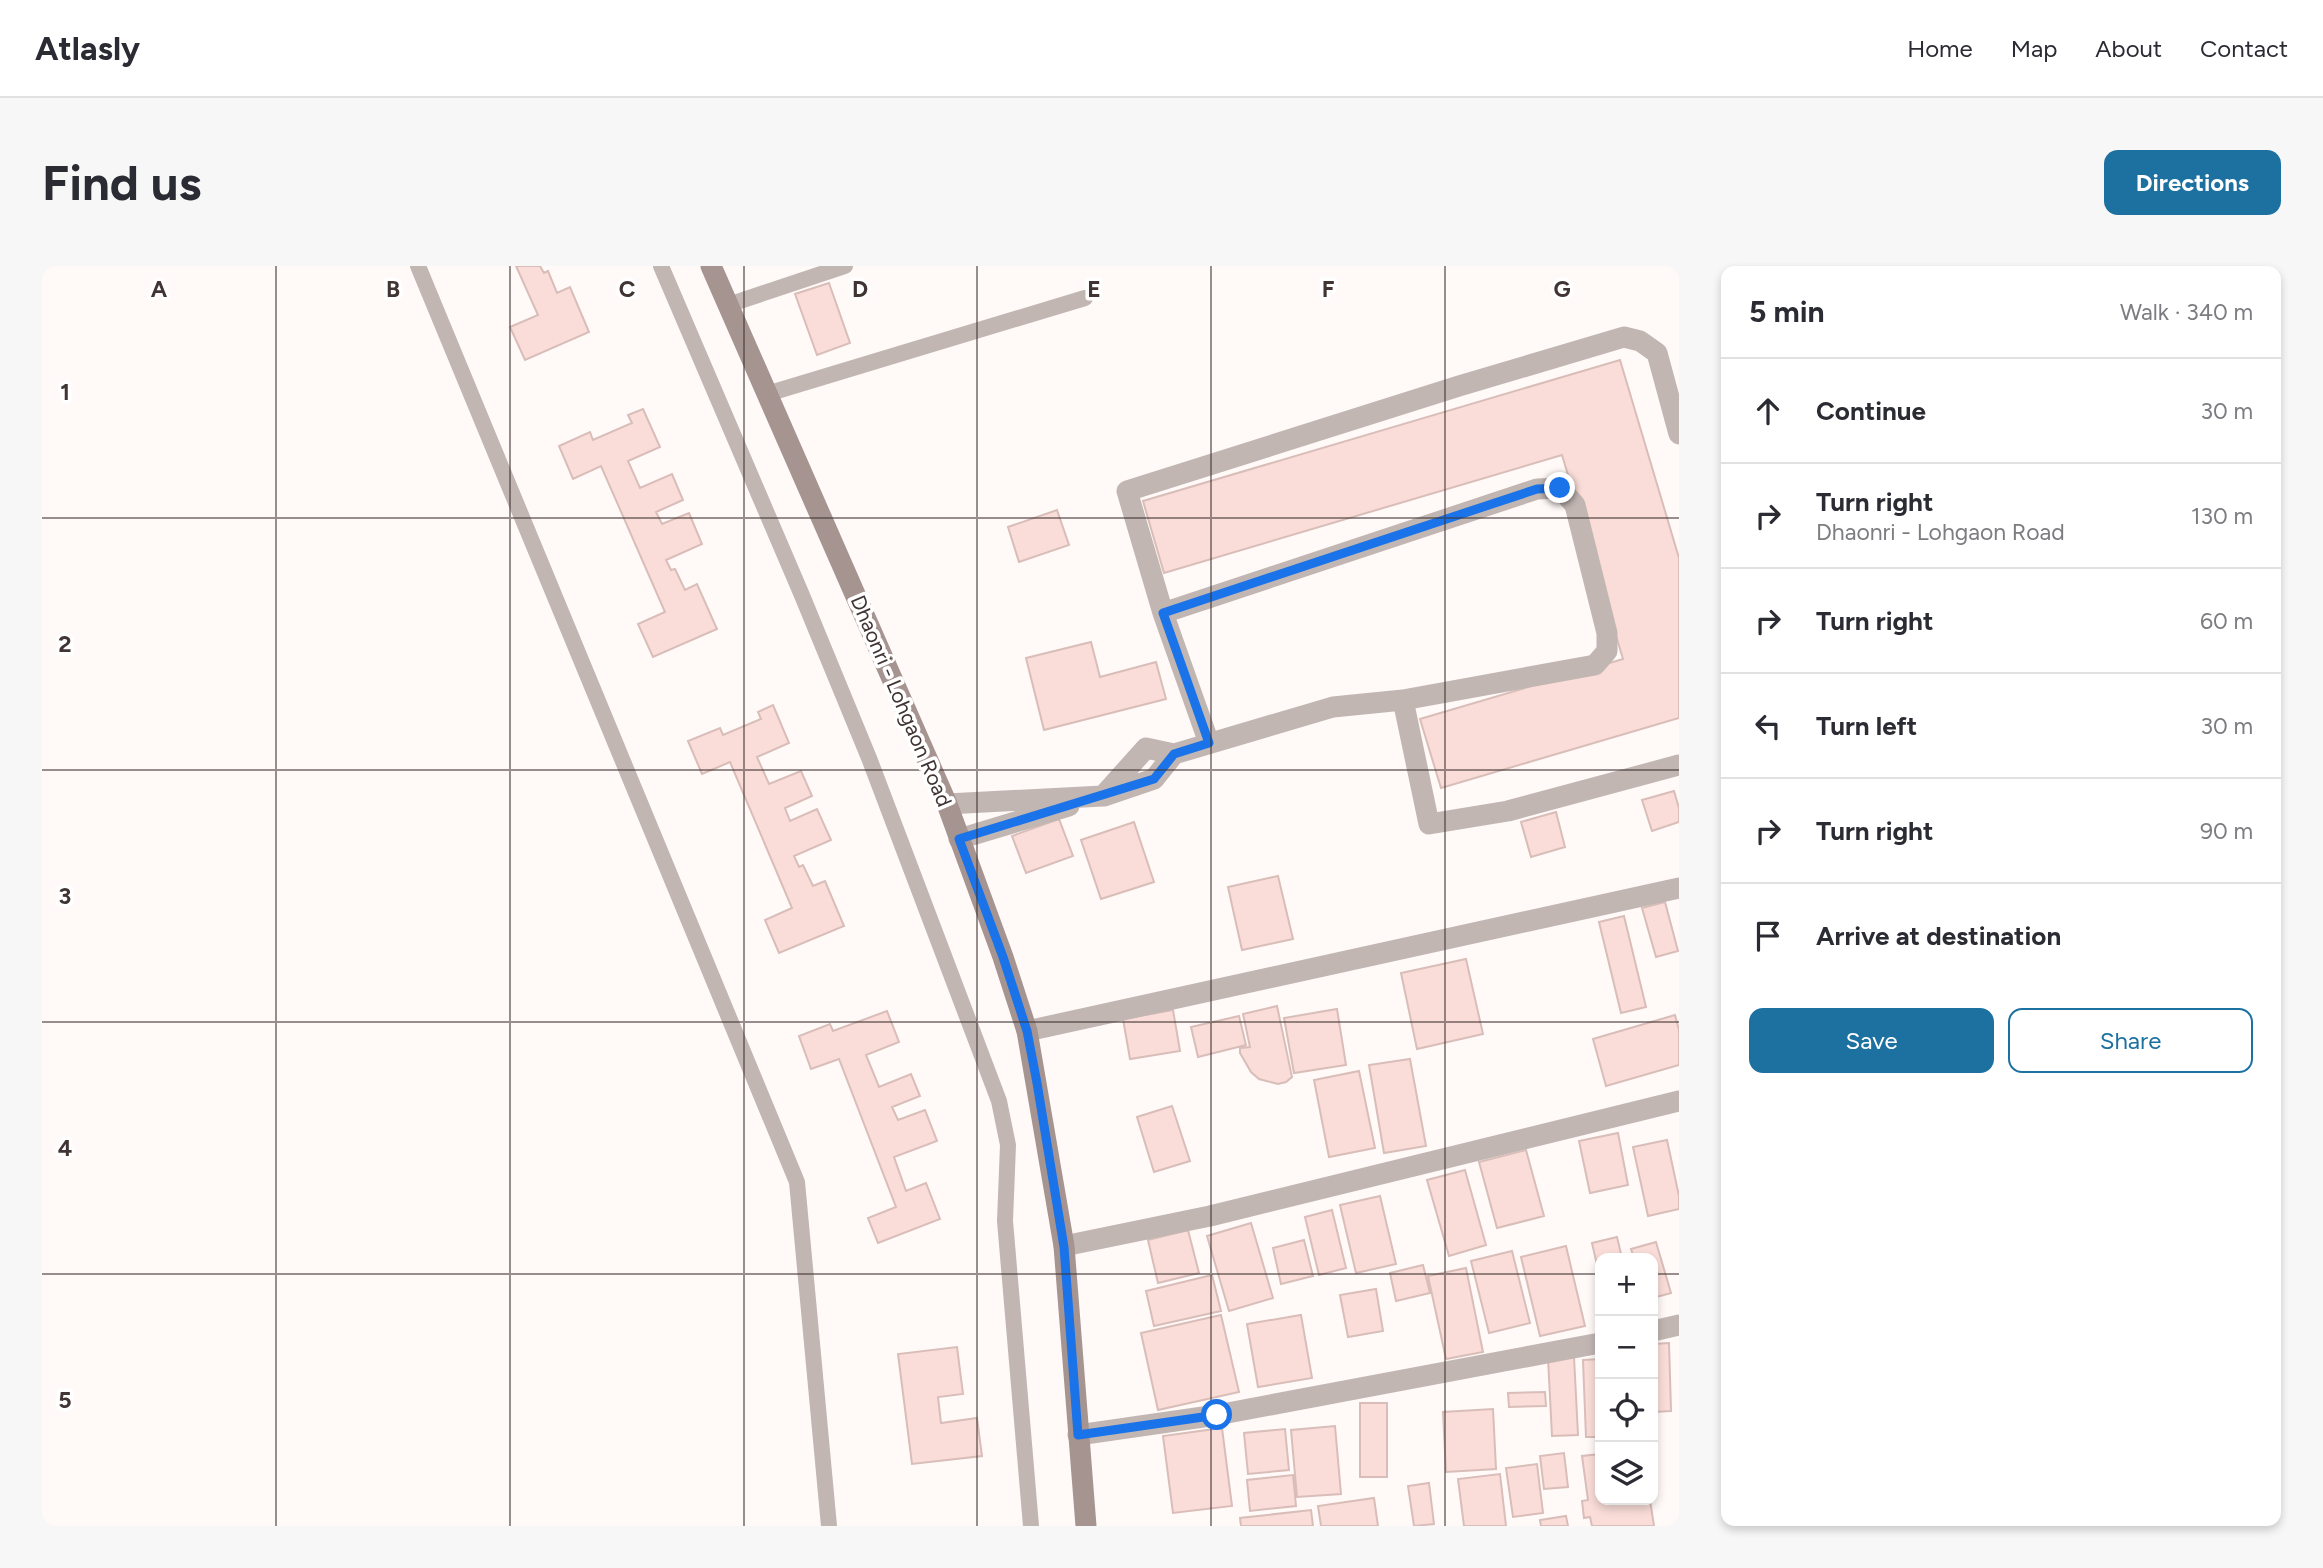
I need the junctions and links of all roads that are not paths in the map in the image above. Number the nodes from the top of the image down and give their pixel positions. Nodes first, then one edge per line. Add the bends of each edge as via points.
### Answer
1 (418, 266) edge
2 (661, 266) edge
3 (711, 266) edge
4 (845, 266) edge
5 (1085, 298) dead end
6 (728, 304) junction
7 (767, 394) junction
8 (1679, 434) edge
9 (1163, 613) junction
10 (1403, 700) junction
11 (1209, 743) junction
12 (1679, 765) edge
13 (1103, 796) junction
14 (947, 804) junction
15 (959, 839) junction
16 (1679, 888) edge
17 (1027, 1031) junction
18 (1679, 1101) edge
19 (1064, 1247) junction
20 (1679, 1325) edge
21 (1658, 1330) edge
22 (1595, 1344) edge
23 (1078, 1435) junction
24 (829, 1526) edge
25 (1031, 1526) edge
26 (1086, 1526) edge

1 - 24 lane via 797,1182
2 - 25 lane via 863,745 999,1101 1008,1144 1005,1222
3 - 6 main road, Dhaonri - Lohgaon Road
4 - 6 lane
5 - 7 lane
6 - 7 main road, Dhaonri - Lohgaon Road
7 - 14 main road, Dhaonri - Lohgaon Road
8 - 9 street via 1657,354 1640,341 1624,337 1127,491
9 - 10 street via 1537,489 1560,488 1575,505 1607,632 1607,651 1595,665
9 - 11 street
10 - 11 street via 1333,707
10 - 12 street via 1429,824 1508,811
11 - 13 street via 1174,754 1146,748
13 - 14 street
13 - 15 street
14 - 15 main road, Dhaonri - Lohgaon Road
15 - 17 main road, Dhaonri - Lohgaon Road
16 - 17 street
17 - 19 main road, Dhaonri - Lohgaon Road
18 - 19 street via 1210,1216
19 - 23 main road, Dhaonri - Lohgaon Road
20 - 21 street
22 - 23 street via 1217,1415
23 - 26 main road, Dhaonri - Lohgaon Road

